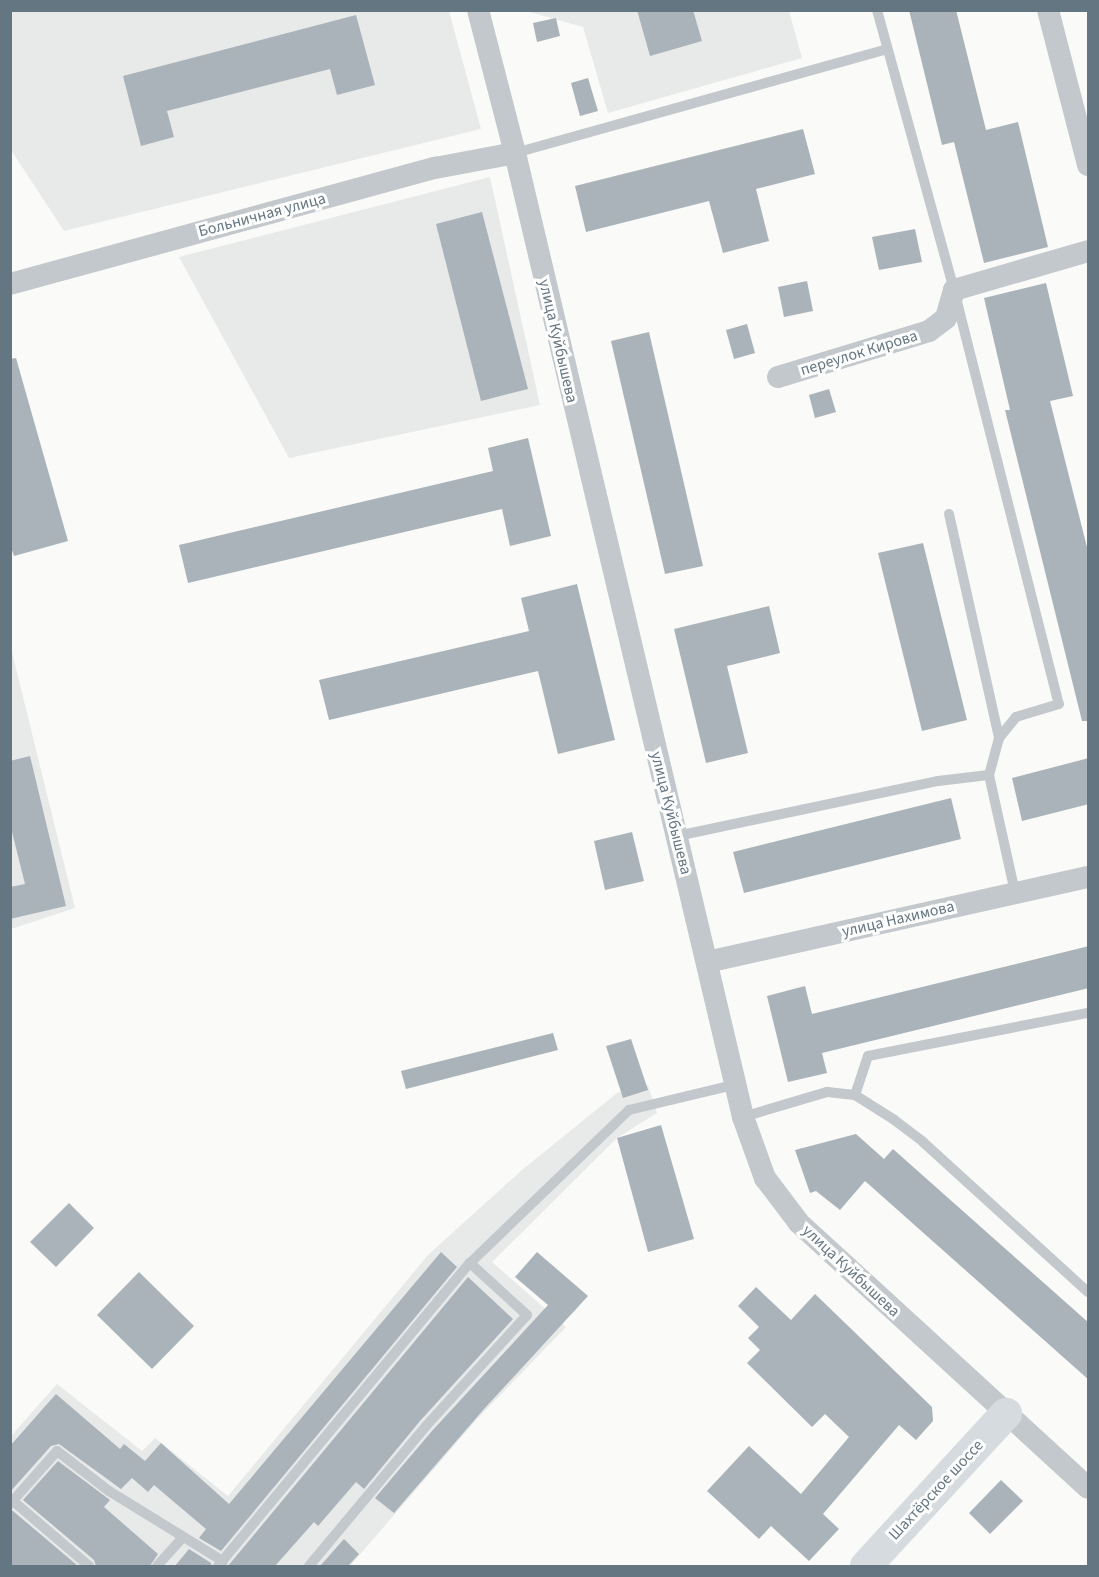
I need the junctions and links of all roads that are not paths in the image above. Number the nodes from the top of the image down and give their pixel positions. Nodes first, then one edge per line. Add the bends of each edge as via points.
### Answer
1 (478, 10) edge
2 (877, 10) edge
3 (1048, 10) edge
4 (887, 48) junction
5 (515, 153) junction
6 (1089, 165) edge
7 (1089, 251) edge
8 (10, 284) edge
9 (954, 290) junction
10 (778, 377) dead end
11 (949, 514) dead end
12 (999, 738) junction
13 (989, 775) junction
14 (677, 836) junction
15 (1089, 877) edge
16 (1015, 892) junction
17 (707, 962) junction
18 (1089, 1013) edge
19 (737, 1084) junction
20 (855, 1095) junction
21 (742, 1117) junction
22 (471, 1263) junction
23 (1089, 1292) edge
24 (1006, 1414) junction
25 (1089, 1488) edge
26 (12, 1502) edge
27 (183, 1537) junction
28 (220, 1564) edge
29 (88, 1566) edge
30 (157, 1566) edge
31 (309, 1566) edge
32 (866, 1566) edge

1 - 5 street, улица Куйбышева
2 - 4 lane
3 - 6 street
4 - 5 lane
4 - 9 lane
5 - 8 street, Больничная улица via 435,168
5 - 14 street, улица Куйбышева
7 - 9 street
9 - 10 street, переулок Кирова via 946,318 929,332
9 - 12 lane via 1059,704 1016,717
11 - 12 lane
12 - 13 lane
13 - 14 lane via 938,781
13 - 16 lane
14 - 17 street, улица Куйбышева
15 - 16 street, улица Нахимова
16 - 17 street, улица Нахимова
17 - 19 street, улица Куйбышева
18 - 20 lane via 868,1056
19 - 21 street, улица Куйбышева
19 - 22 lane via 629,1110
20 - 21 lane via 827,1092
20 - 23 lane via 923,1142
21 - 24 street, улица Куйбышева via 765,1178 799,1223
22 - 28 lane
22 - 31 lane via 527,1315 426,1426
24 - 25 street, улица Куйбышева
24 - 32 street, Шахтёрское шоссе
26 - 27 lane via 57,1451 109,1491
26 - 29 lane
27 - 28 lane
27 - 30 lane

